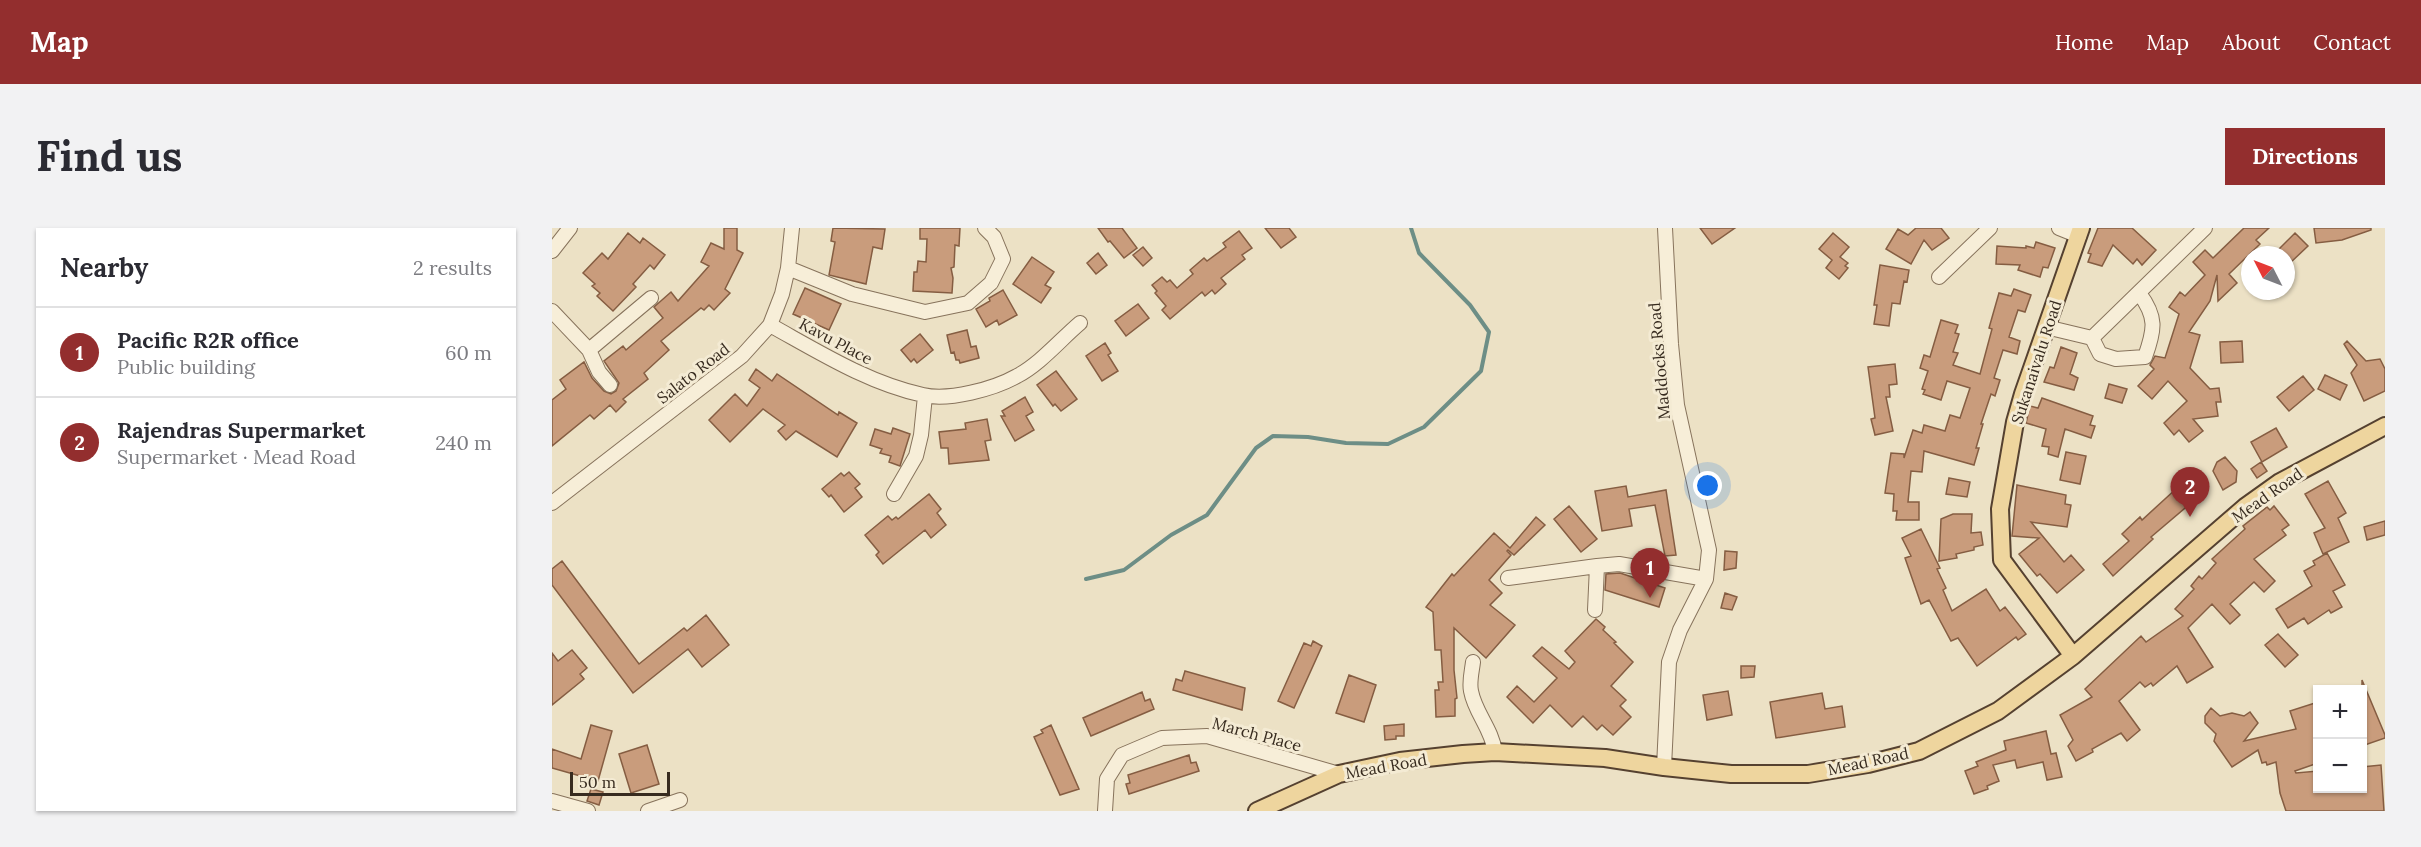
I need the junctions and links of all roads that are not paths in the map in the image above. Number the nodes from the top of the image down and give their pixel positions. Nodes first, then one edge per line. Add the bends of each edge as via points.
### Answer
1 (570, 228) edge
2 (792, 228) edge
3 (985, 228) edge
4 (1665, 228) edge
5 (1990, 228) edge
6 (2058, 228) edge
7 (2205, 228) edge
8 (2080, 232) edge
9 (552, 251) edge
10 (789, 268) junction
11 (1939, 277) dead end
12 (2139, 292) junction
13 (651, 298) dead end
14 (552, 310) edge
15 (1080, 323) dead end
16 (770, 325) junction
17 (2046, 327) junction
18 (2092, 338) junction
19 (589, 350) junction
20 (610, 385) dead end
21 (925, 396) junction
22 (2385, 426) edge
23 (894, 494) dead end
24 (552, 503) edge
25 (1597, 566) junction
26 (1508, 578) dead end
27 (1706, 579) junction
28 (1595, 610) dead end
29 (2073, 656) junction
30 (1473, 662) dead end
31 (1496, 752) junction
32 (1664, 767) junction
33 (1338, 774) junction
34 (680, 800) dead end
35 (552, 801) edge
36 (588, 811) edge
37 (648, 811) edge
38 (1105, 811) edge
39 (1257, 811) edge

1 - 9 street
2 - 10 street, Salato Road
3 - 10 street via 994,237 1003,259 991,283 968,303 925,312 852,294
4 - 27 street, Maddocks Road via 1677,405 1708,550
5 - 11 street
6 - 8 street
7 - 12 street
8 - 17 main road, Sukanaivalu Road
10 - 16 street, Salato Road
12 - 18 street
12 - 18 street via 2150,308 2152,336 2145,357 2116,359 2100,354
13 - 19 street
14 - 19 street
15 - 21 street, Kavu Place via 1018,376 986,389
16 - 21 street, Kavu Place via 861,375
16 - 24 street, Salato Road via 742,356
17 - 18 street
17 - 29 main road, Sukanaivalu Road via 2015,422 2000,509 2002,560
19 - 20 street
21 - 23 street via 916,456
22 - 29 main road, Mead Road via 2280,482 2245,507
25 - 26 street
25 - 27 street via 1619,564
25 - 28 street
27 - 32 street, Maddocks Road via 1669,662
29 - 32 main road, Mead Road via 1998,711 1919,751 1808,774 1731,774
30 - 31 street via 1470,689
31 - 32 main road, Mead Road via 1605,758
31 - 33 main road, Mead Road via 1400,761
33 - 38 street, March Place via 1207,736 1162,738 1122,755 1107,779
33 - 39 main road, Mead Road
34 - 37 street
35 - 36 street

